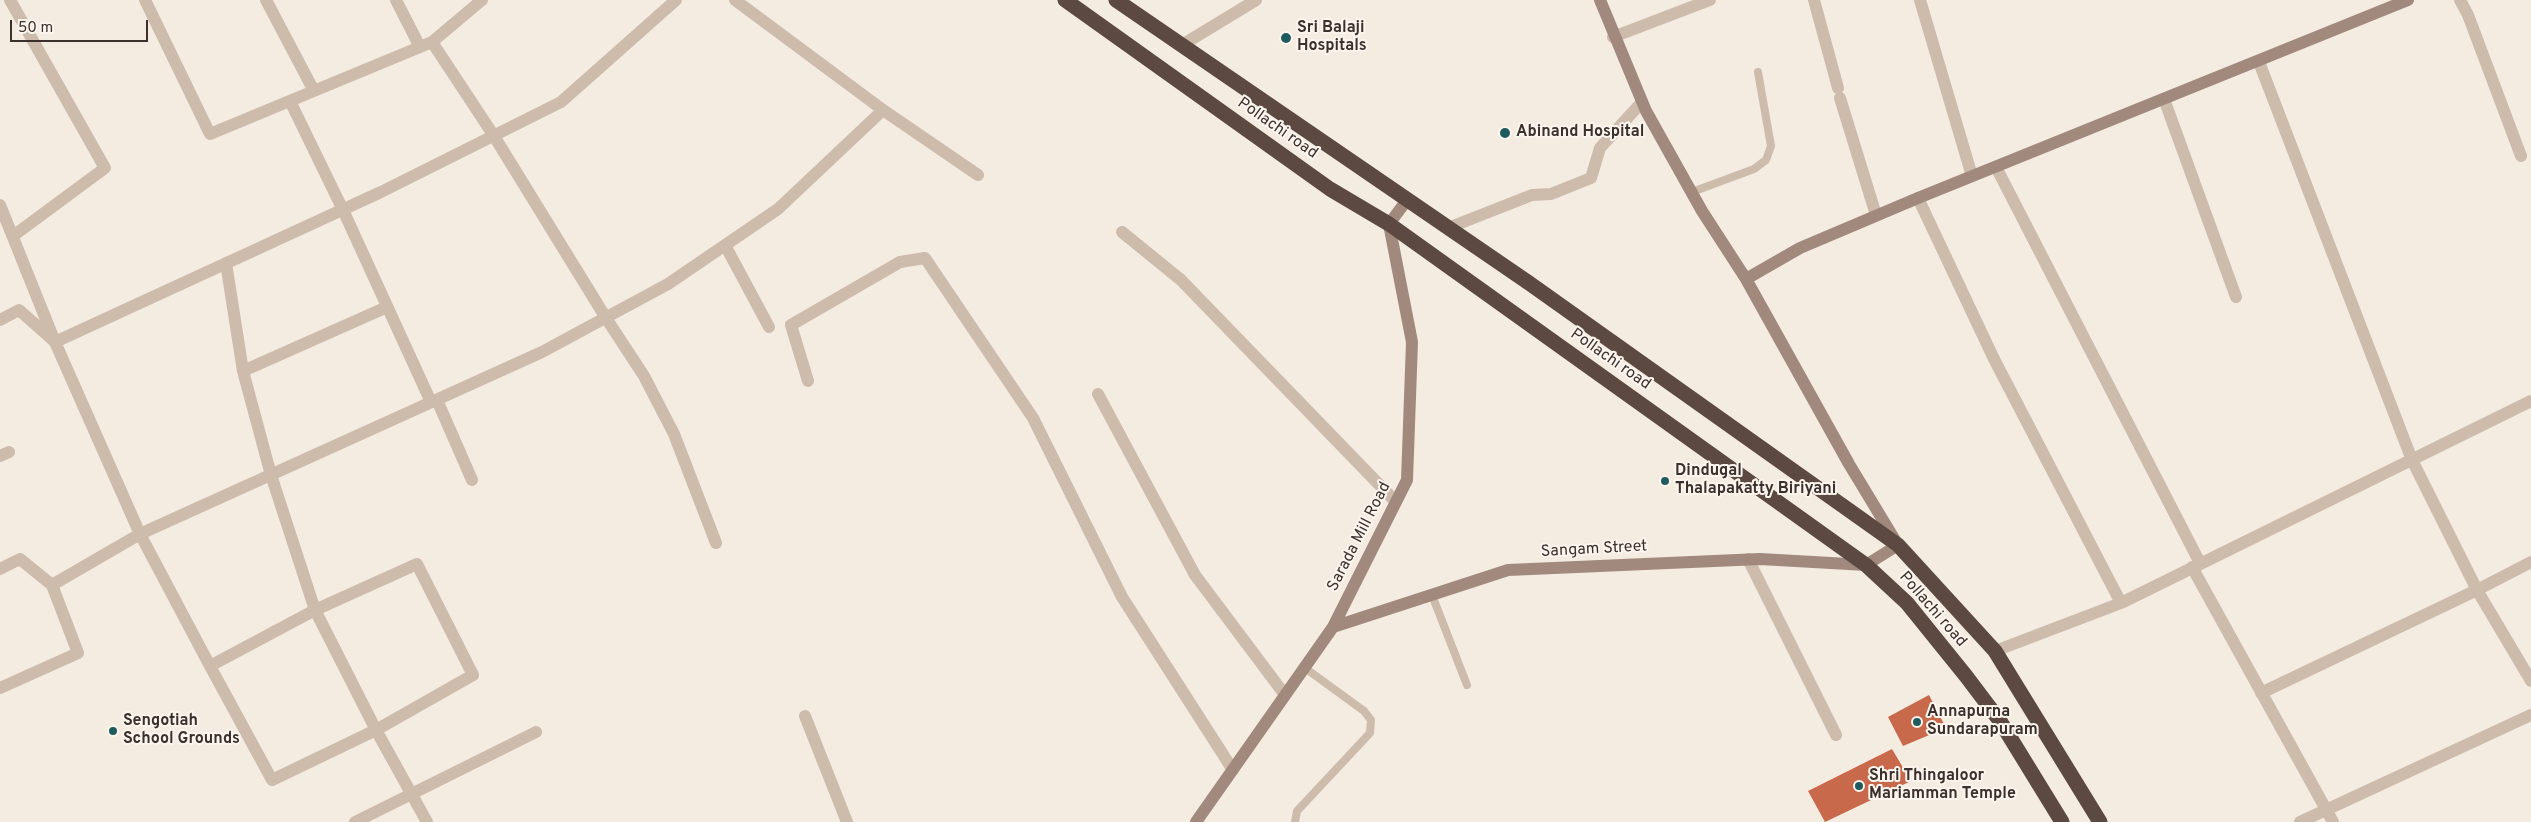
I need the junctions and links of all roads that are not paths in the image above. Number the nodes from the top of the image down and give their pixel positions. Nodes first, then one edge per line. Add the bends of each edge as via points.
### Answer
1 (10, 0) edge
2 (146, 0) edge
3 (266, 0) edge
4 (396, 0) edge
5 (482, 0) edge
6 (676, 0) edge
7 (735, 0) edge
8 (1065, 0) edge
9 (1116, 0) edge
10 (1256, 0) edge
11 (1600, 0) edge
12 (1710, 0) edge
13 (1814, 0) edge
14 (1920, 0) edge
15 (2408, 0) edge
16 (2460, 0) edge
17 (1613, 37) junction
18 (432, 42) junction
19 (1182, 45) junction
20 (420, 47) junction
21 (2259, 62) junction
22 (1758, 72) dead end
23 (314, 91) junction
24 (2164, 99) junction
25 (290, 101) junction
26 (1642, 102) junction
27 (883, 110) junction
28 (494, 136) junction
29 (2521, 156) dead end
30 (1996, 167) junction
31 (978, 175) dead end
32 (1972, 176) junction
33 (1692, 192) junction
34 (1918, 198) junction
35 (1407, 200) junction
36 (0, 205) edge
37 (343, 210) junction
38 (1876, 215) junction
39 (1388, 224) junction
40 (1448, 228) junction
41 (1122, 232) dead end
42 (13, 236) junction
43 (725, 245) junction
44 (226, 263) junction
45 (1746, 279) junction
46 (2236, 297) dead end
47 (387, 306) junction
48 (606, 318) junction
49 (0, 320) edge
50 (769, 327) dead end
51 (55, 342) junction
52 (243, 371) junction
53 (808, 381) dead end
54 (1098, 394) dead end
55 (434, 401) junction
56 (2531, 401) edge
57 (2412, 460) junction
58 (271, 475) junction
59 (472, 480) dead end
60 (1396, 502) junction
61 (140, 534) junction
62 (716, 543) dead end
63 (1898, 545) junction
64 (1748, 559) junction
65 (2531, 562) edge
66 (1866, 565) junction
67 (2196, 565) junction
68 (0, 569) edge
69 (52, 585) junction
70 (2477, 590) junction
71 (1432, 595) junction
72 (2120, 602) junction
73 (315, 610) junction
74 (1333, 627) junction
75 (1994, 651) junction
76 (210, 666) junction
77 (1304, 668) junction
78 (2531, 681) edge
79 (1466, 685) dead end
80 (0, 688) edge
81 (2261, 693) junction
82 (1285, 695) junction
83 (2531, 715) edge
84 (805, 716) dead end
85 (376, 730) junction
86 (536, 732) dead end
87 (1836, 735) dead end
88 (1233, 770) junction
89 (412, 794) junction
90 (2326, 810) junction
91 (356, 822) edge
92 (427, 822) edge
93 (847, 822) edge
94 (1196, 822) edge
95 (1294, 822) edge
96 (2062, 822) edge
97 (2100, 822) edge
98 (2300, 822) edge
99 (2333, 822) edge

1 - 42 street via 105,168
2 - 25 street via 210,134
3 - 23 street
4 - 20 street
5 - 18 street
6 - 28 street via 561,102
7 - 27 street
8 - 39 highway, Pollachi road via 1330,189
9 - 19 highway
10 - 19 street
11 - 17 main road
12 - 17 street
13 - 38 street
14 - 32 street
15 - 21 main road
16 - 29 street
17 - 26 main road
18 - 20 street
18 - 28 street
19 - 35 highway
20 - 23 street
21 - 24 main road
21 - 57 street
22 - 33 lane via 1771,146 1766,160 1754,170
23 - 25 street
24 - 30 main road
24 - 46 street
25 - 37 street
26 - 33 main road
26 - 40 street via 1600,148 1591,178 1551,194 1532,195
27 - 31 street
27 - 43 street via 778,209
28 - 37 street
28 - 48 street
30 - 32 main road
30 - 67 street
32 - 34 main road
33 - 45 main road
34 - 38 main road
34 - 72 street via 1994,360
35 - 39 main road
35 - 40 highway
36 - 42 street
37 - 44 street
37 - 47 street
38 - 45 main road via 1800,248
39 - 60 main road, Sarada Mill Road via 1412,342 1407,480
39 - 66 highway, Pollachi road
40 - 63 highway
41 - 60 street via 1181,280
42 - 51 street
43 - 48 street via 668,284
43 - 50 street
44 - 51 street
44 - 52 street
45 - 63 main road
47 - 52 street
47 - 55 street
48 - 55 street via 542,352
48 - 62 street via 644,376 674,434
49 - 51 street via 19,310
51 - 61 street
52 - 58 street
53 - 88 street via 791,325 900,262 926,258 1033,418 1122,597
54 - 82 street via 1195,575
55 - 58 street
55 - 59 street
56 - 57 street
57 - 67 street
57 - 70 street
58 - 61 street
58 - 73 street
60 - 74 main road, Sarada Mill Road
61 - 69 street
61 - 76 street
63 - 66 main road
63 - 75 highway
64 - 66 main road, Sangam Street
64 - 71 main road, Sangam Street via 1508,570
64 - 87 street
65 - 70 street
66 - 96 highway, Pollachi road via 1907,603 1978,691
67 - 72 street
67 - 81 street
68 - 69 street via 20,559
69 - 80 street via 78,653
70 - 78 street
70 - 81 street
71 - 74 main road, Sangam Street
71 - 79 lane
72 - 75 street
73 - 76 street
73 - 85 street
73 - 85 street via 416,564 421,572 473,675
74 - 77 main road, Sarada Mill Road
75 - 97 highway
76 - 85 street via 272,780
77 - 82 main road, Sarada Mill Road
77 - 95 lane via 1364,711 1371,720 1370,733 1297,811
81 - 90 street
82 - 88 main road, Sarada Mill Road
83 - 90 street
84 - 93 street
85 - 89 street
86 - 89 street
88 - 94 main road, Sarada Mill Road
89 - 91 street
89 - 92 street
90 - 98 street
90 - 99 street

